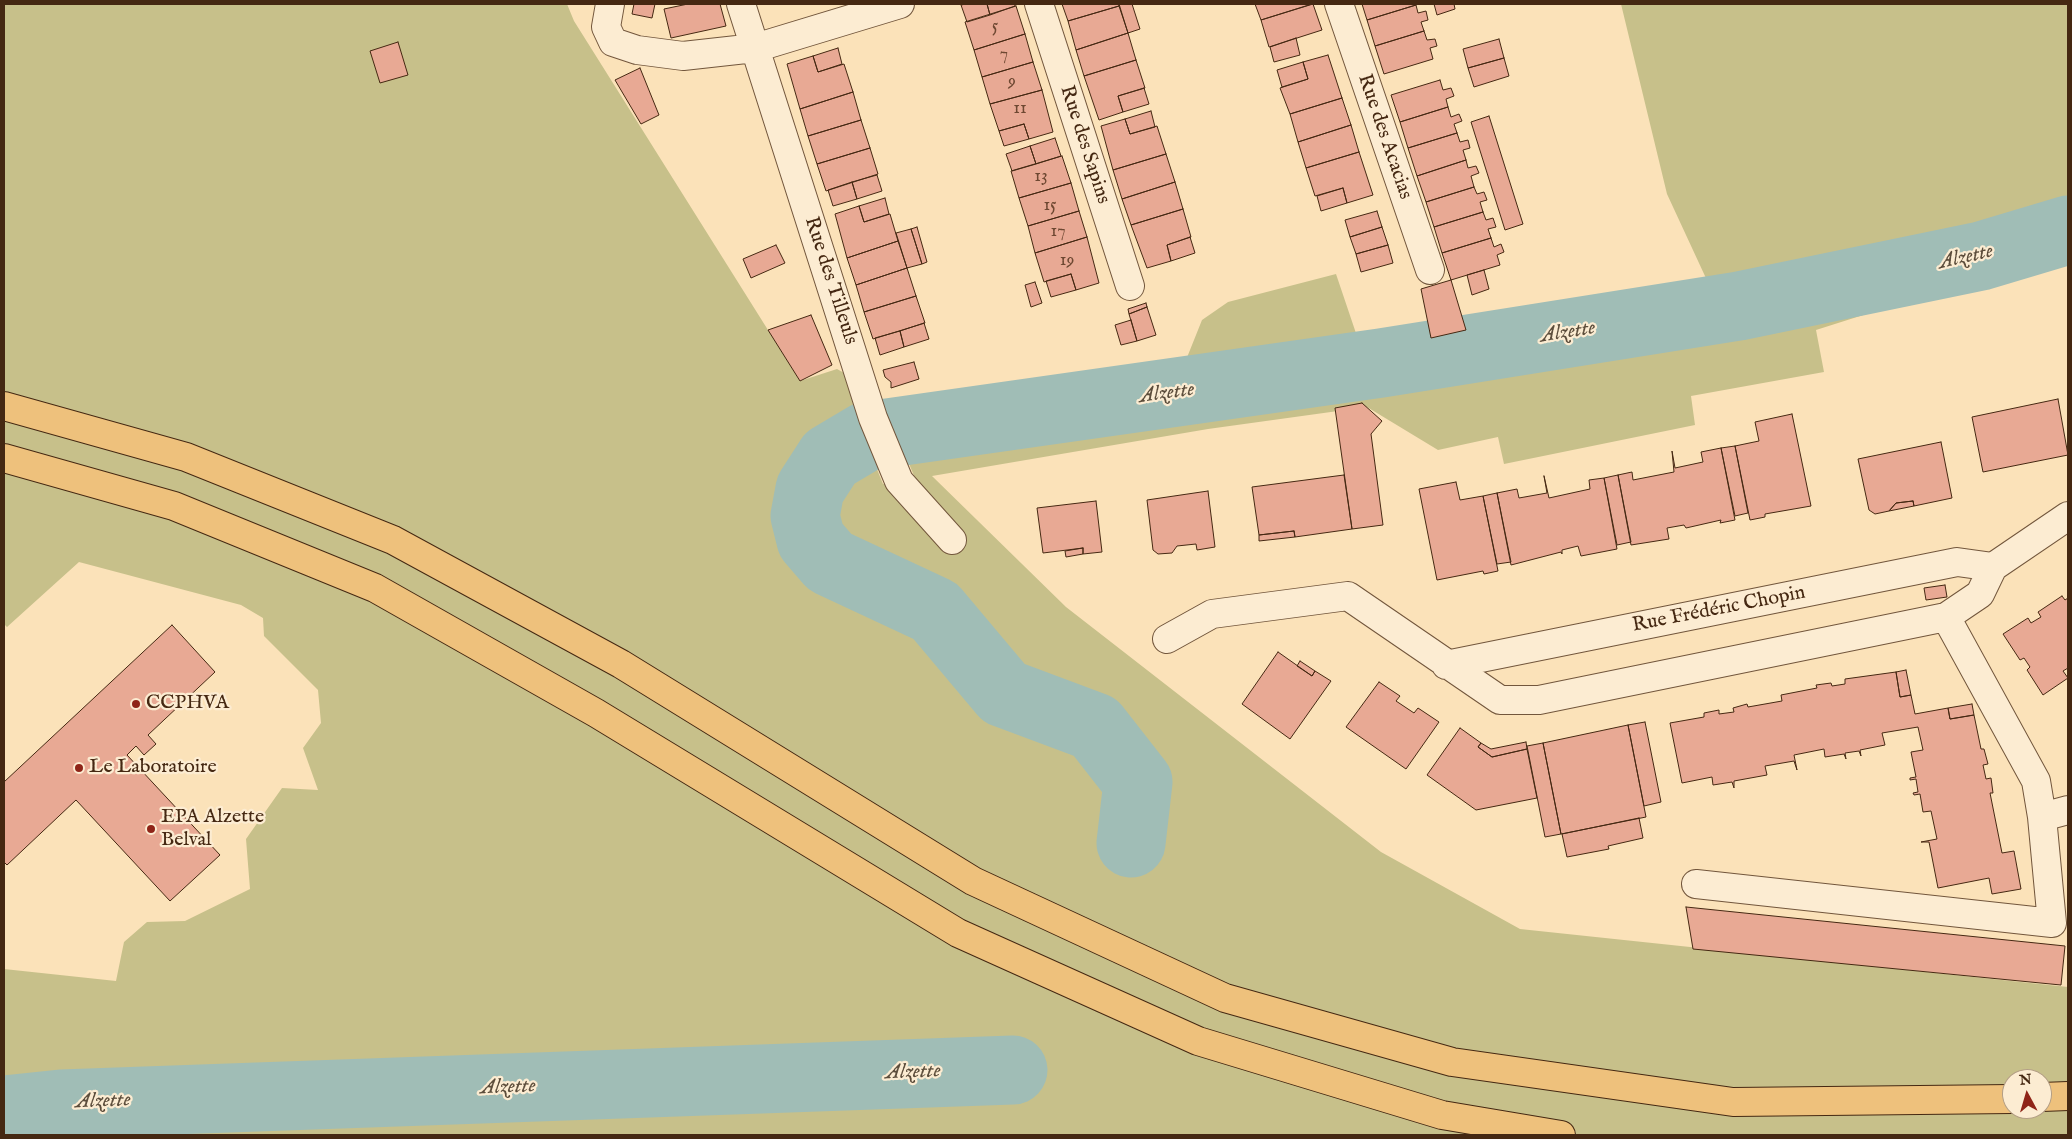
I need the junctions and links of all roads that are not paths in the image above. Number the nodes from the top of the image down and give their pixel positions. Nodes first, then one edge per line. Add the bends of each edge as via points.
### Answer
1 (610, 4) edge
2 (741, 4) edge
3 (900, 4) edge
4 (1039, 4) edge
5 (1339, 4) edge
6 (755, 48) junction
7 (1430, 270) dead end
8 (1130, 286) dead end
9 (4, 406) edge
10 (4, 458) edge
11 (2068, 516) edge
12 (952, 540) dead end
13 (1993, 567) junction
14 (1946, 617) junction
15 (1166, 639) dead end
16 (1446, 665) junction
17 (2068, 810) edge
18 (2042, 817) junction
19 (1696, 884) dead end
20 (2068, 1096) edge
21 (2052, 1097) edge
22 (2002, 1099) edge
23 (1561, 1135) edge

1 - 6 street via 606,26 613,42 637,50 683,56
2 - 6 street, Rue des Tilleuls
3 - 6 street
4 - 8 street, Rue des Sapins
5 - 7 street, Rue des Acacias
6 - 12 street, Rue des Tilleuls via 873,418 899,481
9 - 22 main road via 186,457 393,540 621,664 973,881 1225,998 1452,1062 1733,1102
10 - 23 main road via 174,506 375,588 596,713 958,933 1198,1041 1442,1114
11 - 13 street
13 - 14 street via 1980,594
13 - 16 street, Rue Frédéric Chopin via 1957,562
14 - 16 street via 1539,700 1500,700
14 - 18 street via 2036,781
15 - 16 street via 1212,614 1348,596
17 - 18 street
18 - 19 street via 2052,923
20 - 21 main road

